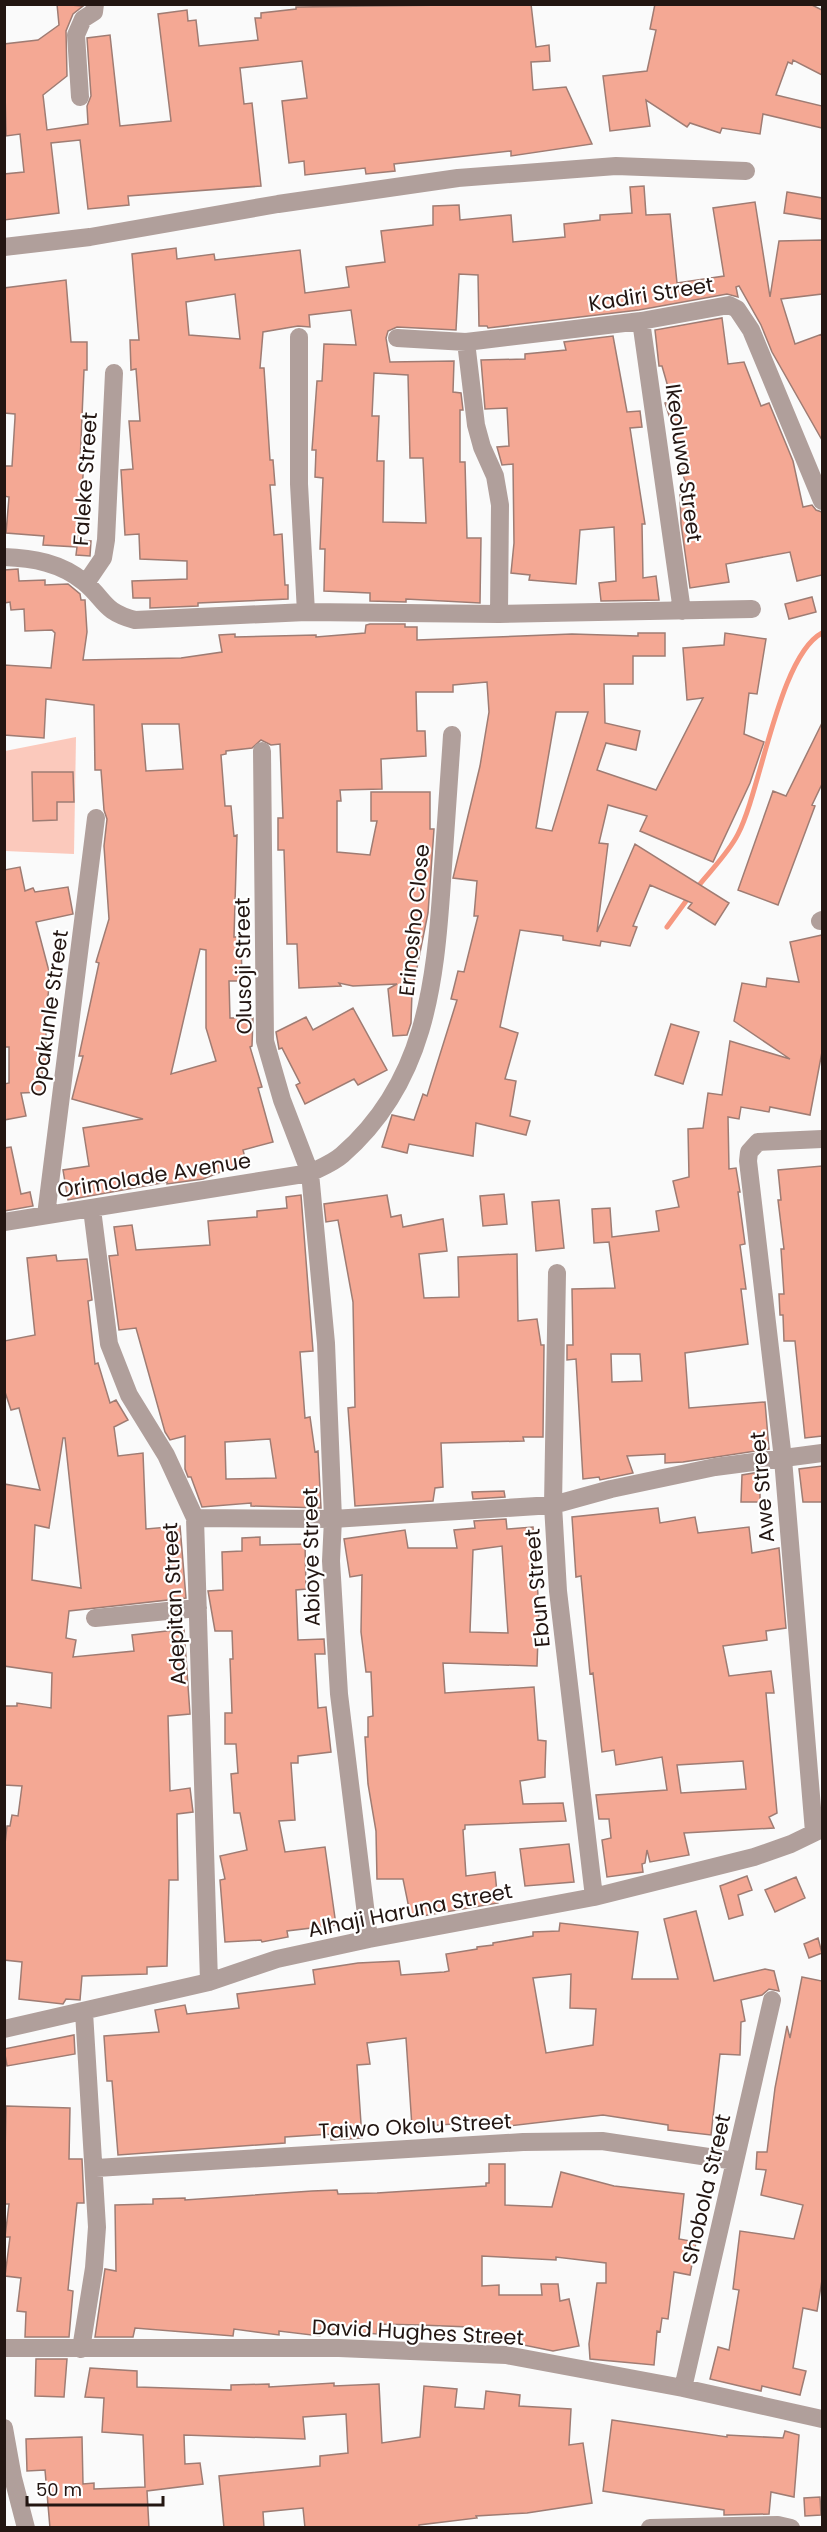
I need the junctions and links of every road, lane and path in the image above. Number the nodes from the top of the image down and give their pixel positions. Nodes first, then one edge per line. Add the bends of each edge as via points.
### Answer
1 (95, 4) edge
2 (80, 97) dead end
3 (746, 171) dead end
4 (4, 247) edge
5 (641, 321) junction
6 (299, 336) dead end
7 (398, 338) dead end
8 (466, 342) junction
9 (114, 373) dead end
10 (822, 501) edge
11 (4, 557) edge
12 (86, 583) junction
13 (752, 609) dead end
14 (682, 611) junction
15 (306, 612) junction
16 (499, 614) junction
17 (452, 735) dead end
18 (262, 751) dead end
19 (96, 818) dead end
20 (822, 1139) edge
21 (310, 1173) junction
22 (92, 1209) junction
23 (46, 1215) junction
24 (4, 1222) edge
25 (557, 1272) dead end
26 (822, 1453) edge
27 (783, 1459) junction
28 (553, 1505) junction
29 (195, 1518) junction
30 (333, 1519) junction
31 (198, 1608) junction
32 (95, 1618) dead end
33 (818, 1831) edge
34 (594, 1897) junction
35 (369, 1939) junction
36 (209, 1982) junction
37 (772, 2000) dead end
38 (84, 2012) junction
39 (4, 2029) edge
40 (735, 2161) junction
41 (96, 2168) junction
42 (4, 2348) edge
43 (81, 2349) junction
44 (683, 2388) junction
45 (822, 2419) edge
46 (4, 2428) edge
47 (673, 2526) edge
48 (26, 2528) edge
49 (650, 2528) edge
50 (791, 2528) edge

1 - 2 street via 76,35
3 - 4 street via 616,166 458,178 90,237
5 - 8 street, Kadiri Street
5 - 10 street, Kadiri Street via 720,306 737,309 751,330
5 - 14 street, Ikeoluwa Street
6 - 15 street via 299,484
7 - 8 street, Kadiri Street
8 - 16 street via 476,424 495,476 500,505
9 - 12 street, Faleke Street via 106,540 103,558
11 - 12 street via 51,564
12 - 15 street via 116,615 135,620
13 - 14 street
14 - 16 street
15 - 16 street
17 - 21 street, Erinosho Close via 438,941 420,1040 404,1076 375,1120 340,1156
18 - 21 street, Olusoji Street via 265,1041
19 - 23 street, Opakunle Street
20 - 27 street, Awe Street via 758,1142 749,1152
21 - 22 street, Orimolade Avenue
21 - 30 street, Abioye Street via 326,1343
22 - 23 street, Orimolade Avenue
22 - 29 street, Adepitan Street via 109,1344 129,1395 166,1455
23 - 24 street, Orimolade Avenue
25 - 28 street, Ebun Street
26 - 27 street
27 - 28 street via 659,1478
27 - 33 street, Awe Street
28 - 30 street
28 - 34 street, Ebun Street via 558,1591
29 - 30 street
29 - 31 street, Adepitan Street
30 - 35 street, Abioye Street via 331,1561 339,1694
31 - 32 street
31 - 36 street, Adepitan Street
33 - 34 street, Alhaji Haruna Street via 754,1857
34 - 35 street, Alhaji Haruna Street
35 - 36 street, Alhaji Haruna Street via 277,1959
36 - 38 street, Alhaji Haruna Street
37 - 40 street, Shobola Street
38 - 39 street, Alhaji Haruna Street
38 - 41 street
40 - 41 street, Taiwo Okolu Street via 602,2141 523,2142
40 - 44 street, Shobola Street
41 - 43 street via 98,2227
42 - 43 street, David Hughes Street
43 - 44 street, David Hughes Street via 339,2348 506,2355
44 - 45 street, David Hughes Street
46 - 48 street
47 - 49 street
47 - 50 street

